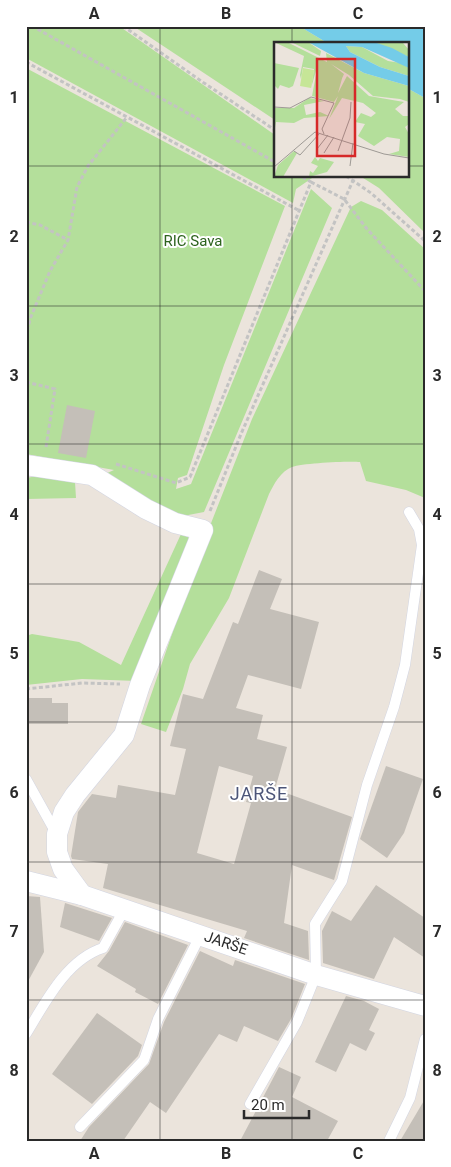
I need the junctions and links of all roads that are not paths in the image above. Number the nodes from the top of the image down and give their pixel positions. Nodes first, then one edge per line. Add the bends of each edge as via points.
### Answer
1 (35, 466) edge
2 (410, 512) dead end
3 (26, 780) edge
4 (57, 834) junction
5 (29, 886) edge
6 (82, 895) junction
7 (124, 910) junction
8 (201, 934) junction
9 (316, 975) junction
10 (425, 1006) edge
11 (26, 1034) edge
12 (425, 1039) edge
13 (250, 1104) dead end
14 (80, 1127) dead end
15 (389, 1141) edge

1 - 4 street via 92,475 146,509 175,523 203,530 140,685 124,735 75,795 64,812
2 - 9 lane via 419,529 422,545 405,666 367,785 342,880 315,924
3 - 4 lane
4 - 6 street via 57,852 63,869
5 - 6 street, JARŠE
6 - 7 street, JARŠE
7 - 8 street, JARŠE
7 - 11 lane via 103,948 89,953 73,967
8 - 9 street, JARŠE
8 - 14 lane via 158,1019 144,1060
9 - 10 street, JARŠE
9 - 13 lane via 297,1022
12 - 15 lane via 410,1098

